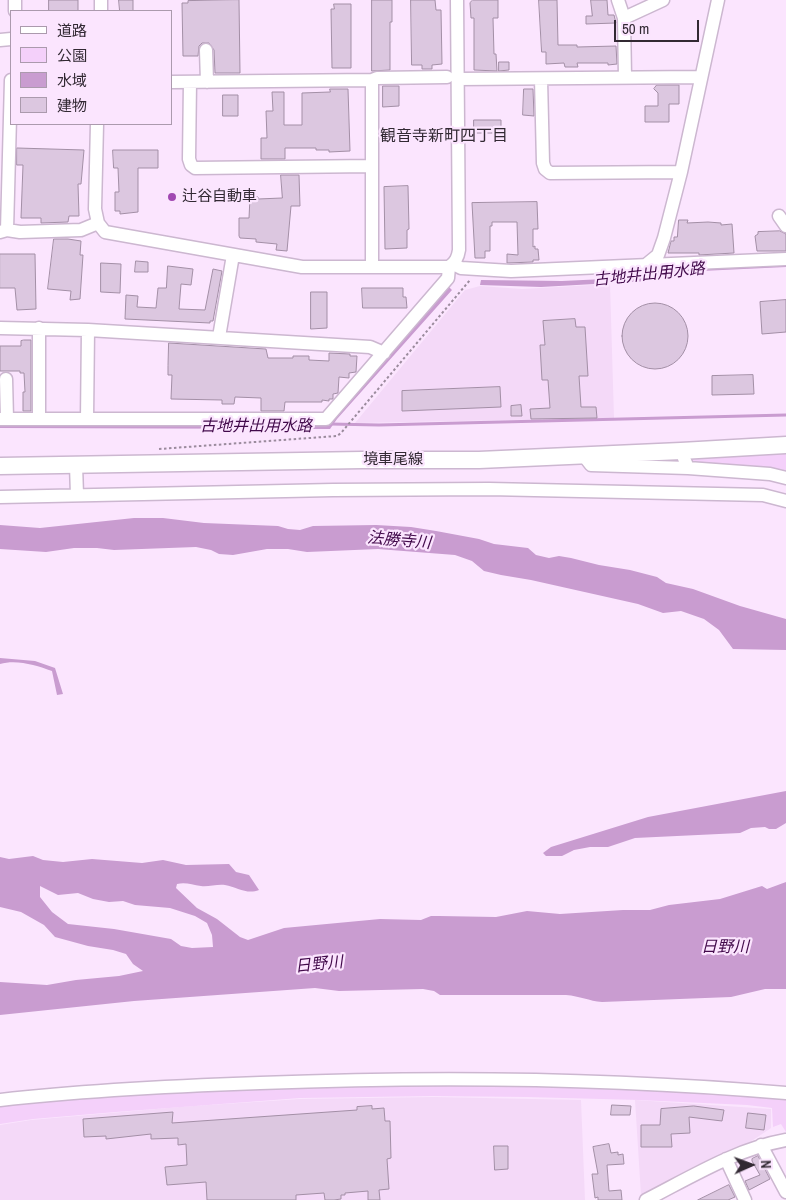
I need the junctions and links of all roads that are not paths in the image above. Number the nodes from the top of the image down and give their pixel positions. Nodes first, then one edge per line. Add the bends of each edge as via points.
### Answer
1 (457, 0) edge
2 (618, 0) edge
3 (663, 0) edge
4 (718, 0) edge
5 (624, 18) junction
6 (206, 50) dead end
7 (625, 77) junction
8 (701, 77) junction
9 (453, 78) junction
10 (541, 79) junction
11 (372, 80) junction
12 (172, 82) edge
13 (190, 82) junction
14 (207, 82) junction
15 (10, 93) edge
16 (97, 125) edge
17 (372, 166) junction
18 (4, 170) edge
19 (680, 172) junction
20 (98, 224) junction
21 (3, 231) edge
22 (233, 255) junction
23 (786, 259) edge
24 (647, 264) junction
25 (451, 265) junction
26 (372, 267) junction
27 (0, 328) edge
28 (39, 328) junction
29 (88, 330) junction
30 (219, 338) junction
31 (384, 353) junction
32 (6, 378) dead end
33 (3, 419) edge
34 (39, 419) junction
35 (87, 419) junction
36 (786, 445) edge
37 (681, 451) junction
38 (584, 456) junction
39 (76, 465) junction
40 (0, 466) edge
41 (688, 468) junction
42 (786, 478) edge
43 (78, 496) junction
44 (0, 497) edge
45 (786, 501) edge
46 (786, 1093) edge
47 (0, 1100) edge
48 (786, 1140) edge
49 (761, 1145) junction
50 (726, 1159) junction
51 (786, 1192) edge
52 (646, 1200) edge
53 (745, 1200) edge

1 - 9 street
2 - 5 street
3 - 5 street
4 - 8 street
5 - 7 street
6 - 14 street
7 - 8 street
7 - 10 street
8 - 19 street
9 - 10 street
9 - 11 street
9 - 25 street via 460,250
10 - 19 street via 543,162 550,172
11 - 14 street
11 - 17 street
12 - 13 street
13 - 14 street
13 - 17 street via 189,159 195,168
15 - 18 street
16 - 20 street via 95,209
17 - 26 street
18 - 21 street
19 - 24 street via 658,255
20 - 21 street via 81,230
20 - 22 street via 105,232
22 - 26 street via 302,267
22 - 30 street
23 - 24 street
24 - 25 street via 511,271
25 - 26 street
25 - 31 street via 448,278
27 - 28 street
28 - 29 street
28 - 34 street
29 - 30 street
29 - 35 street
30 - 31 street via 370,347
31 - 35 street via 326,419
32 - 33 street
33 - 34 street
34 - 35 street
36 - 37 main road, 境車尾線
37 - 38 main road, 境車尾線
37 - 41 street
38 - 39 main road, 境車尾線
38 - 41 street via 591,465
39 - 40 main road, 境車尾線
39 - 43 street
41 - 42 street
43 - 44 street
43 - 45 street via 489,489 763,494
46 - 47 street via 550,1080 371,1078 188,1086
48 - 49 street
49 - 50 street
49 - 51 street
50 - 52 street
50 - 53 street

